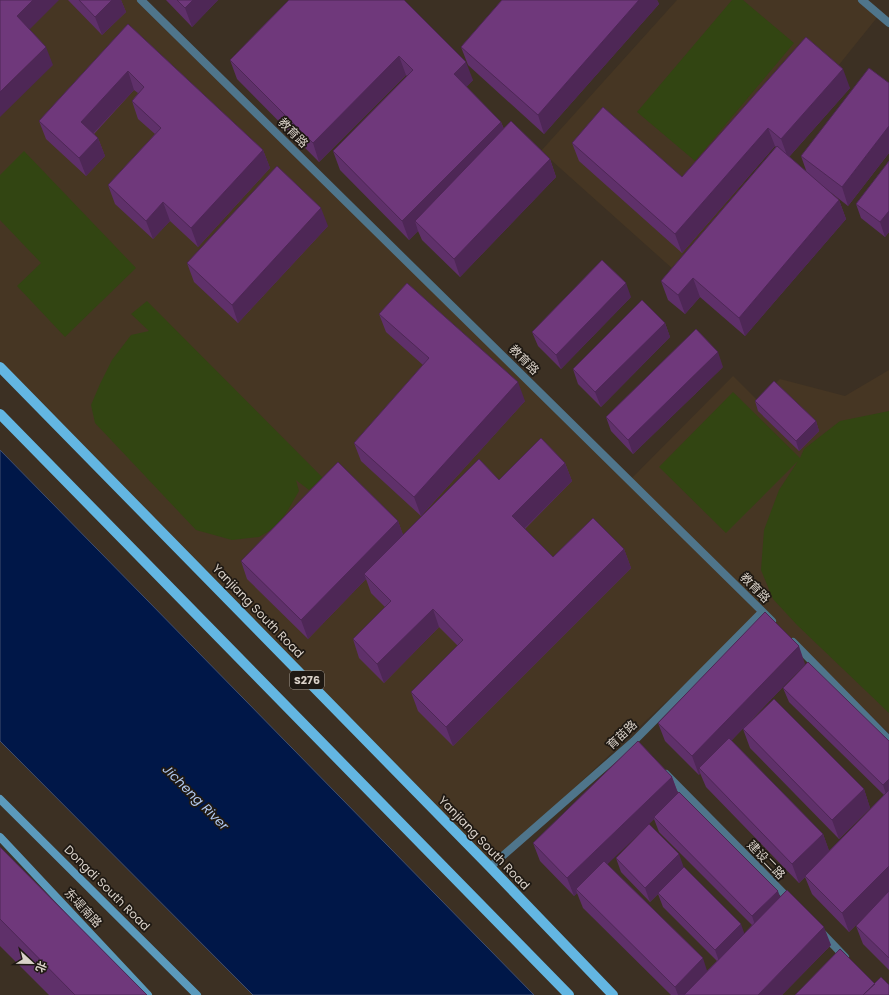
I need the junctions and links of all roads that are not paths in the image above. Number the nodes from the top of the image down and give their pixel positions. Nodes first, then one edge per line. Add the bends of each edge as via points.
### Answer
1 (141, 0) edge
2 (862, 0) edge
3 (889, 23) edge
4 (0, 367) edge
5 (0, 414) edge
6 (762, 612) junction
7 (779, 628) edge
8 (790, 639) edge
9 (889, 740) edge
10 (661, 769) edge
11 (0, 799) edge
12 (0, 837) edge
13 (490, 867) junction
14 (794, 905) edge
15 (816, 927) edge
16 (849, 961) edge
17 (148, 995) edge
18 (197, 995) edge
19 (569, 995) edge
20 (613, 995) edge

1 - 6 street, 教育路
2 - 3 street
4 - 13 main road, Yanjiang South Road / S276
5 - 19 main road, S276
6 - 7 street, 教育路
6 - 13 street, 育苗路 via 636,744
8 - 9 street
10 - 14 street, 建设二路
11 - 18 main road, Dongdi South Road
12 - 17 main road, 东堤南路
13 - 20 main road, Yanjiang South Road / S276
15 - 16 street

